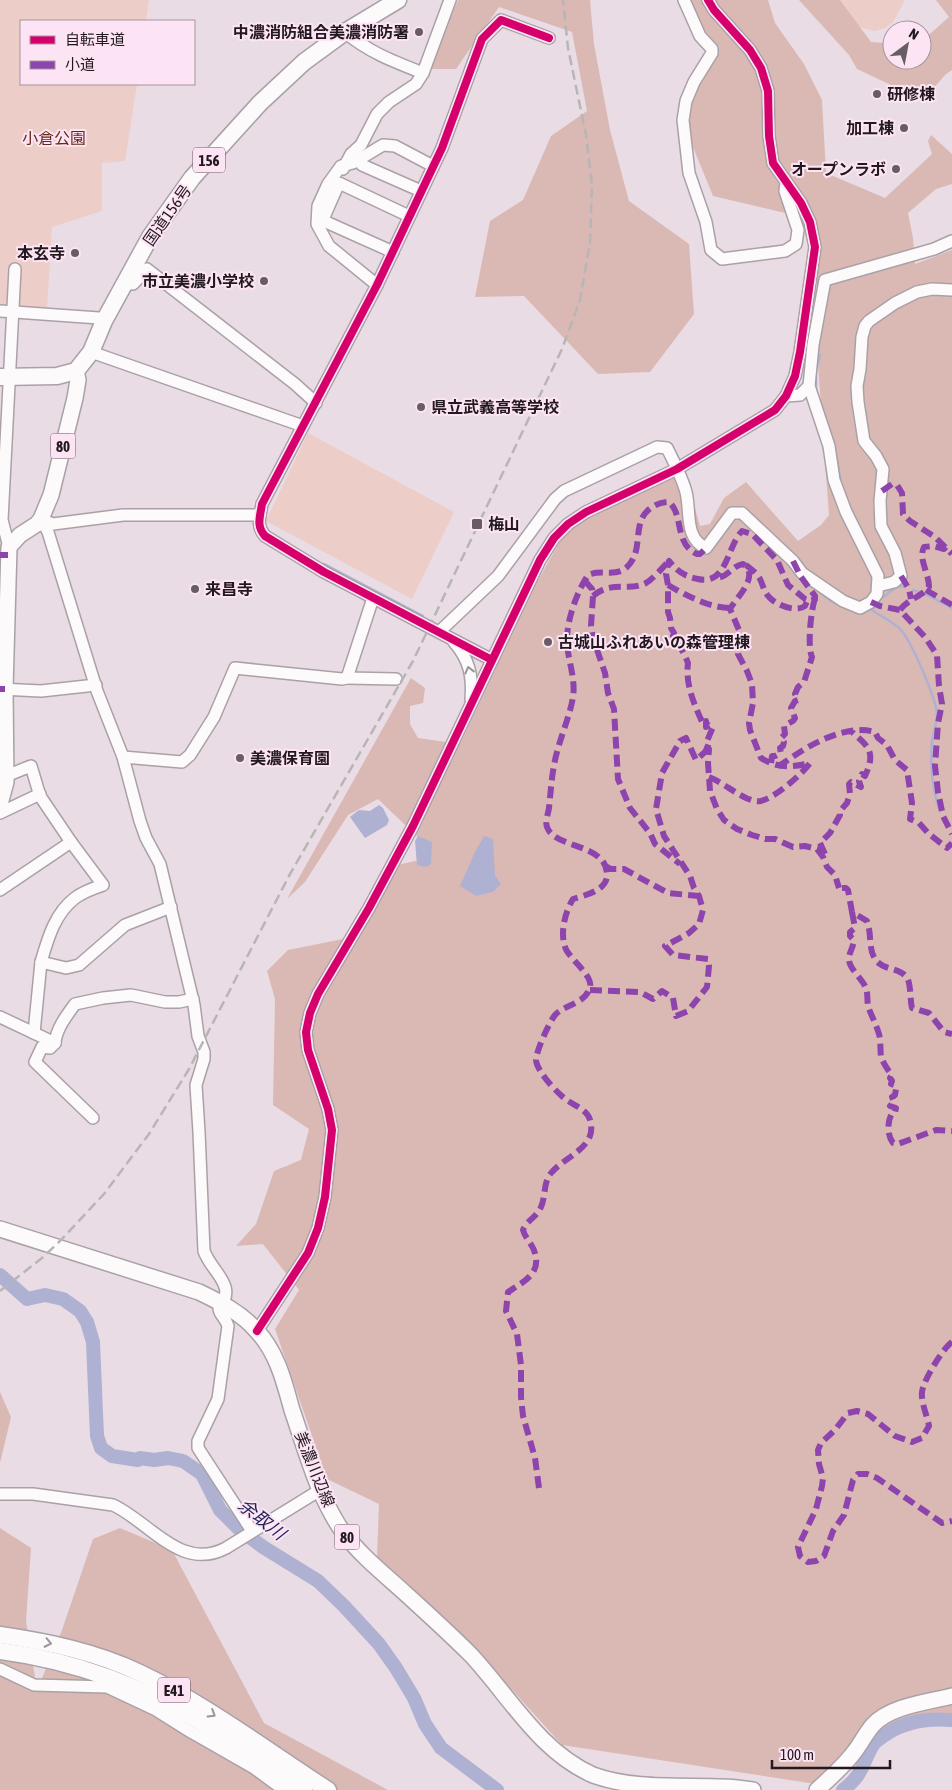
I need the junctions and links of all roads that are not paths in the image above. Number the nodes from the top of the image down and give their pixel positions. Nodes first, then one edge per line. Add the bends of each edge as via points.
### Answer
1 (398, 0) edge
2 (450, 0) edge
3 (684, 0) edge
4 (708, 0) edge
5 (345, 32) junction
6 (549, 38) dead end
7 (423, 73) junction
8 (345, 164) junction
9 (362, 165) dead end
10 (433, 166) junction
11 (786, 183) junction
12 (421, 191) junction
13 (334, 196) junction
14 (409, 216) junction
15 (952, 241) edge
16 (393, 252) junction
17 (15, 270) dead end
18 (124, 283) junction
19 (377, 285) junction
20 (952, 290) edge
21 (0, 312) edge
22 (13, 313) junction
23 (104, 321) junction
24 (91, 352) junction
25 (76, 370) junction
26 (5, 377) edge
27 (810, 386) junction
28 (786, 396) junction
29 (316, 402) junction
30 (303, 426) junction
31 (3, 443) edge
32 (677, 469) junction
33 (260, 518) junction
34 (41, 519) junction
35 (6, 552) edge
36 (878, 586) junction
37 (373, 598) junction
38 (439, 632) junction
39 (451, 638) junction
40 (492, 660) junction
41 (347, 678) junction
42 (396, 679) dead end
43 (96, 685) junction
44 (3, 689) edge
45 (470, 706) junction
46 (123, 756) junction
47 (6, 776) junction
48 (40, 794) junction
49 (0, 804) edge
50 (0, 813) edge
51 (71, 842) junction
52 (0, 890) edge
53 (171, 907) junction
54 (41, 962) junction
55 (193, 999) junction
56 (0, 1017) edge
57 (34, 1033) junction
58 (55, 1043) junction
59 (93, 1118) dead end
60 (0, 1228) edge
61 (223, 1304) junction
62 (257, 1331) junction
63 (320, 1490) junction
64 (0, 1494) edge
65 (248, 1534) junction
66 (0, 1635) edge
67 (0, 1651) edge
68 (0, 1669) edge
69 (952, 1696) edge
70 (284, 1790) edge
71 (304, 1790) edge
72 (328, 1790) edge
73 (753, 1790) edge
74 (817, 1790) edge

1 - 5 highway, 国道156号 / 156
2 - 7 street
3 - 11 street via 700,36 712,49 694,82 682,120 689,173 706,222 711,250 722,259 785,251 796,244 798,230 785,191
4 - 11 street via 762,68 768,91 770,149 773,163
5 - 7 street via 386,59
5 - 18 highway, 国道156号 / 156 via 304,62 265,98 192,178 150,237
6 - 10 street via 501,20 482,39
7 - 8 street via 416,84 377,114 361,145 350,154
8 - 10 street via 353,163 382,145 395,146
8 - 13 street via 330,192
8 - 19 street via 332,178 321,199 317,224 329,246
9 - 12 street
10 - 12 street
11 - 28 street via 810,222 815,247 800,352 795,376
12 - 14 street
13 - 14 street via 339,183
13 - 16 street via 324,217 326,222
14 - 16 street
15 - 27 street via 934,250 825,280 813,345
16 - 19 street
17 - 22 street
18 - 23 highway, 国道156号 / 156
18 - 29 street via 133,284 147,269
19 - 29 street
20 - 36 street via 925,291 895,303 869,321 862,337 857,386 864,441 883,470 881,526 895,552 902,576
21 - 22 street
22 - 23 street via 99,318
22 - 26 street
23 - 24 highway, 国道156号 / 156
24 - 25 highway, 国道156号 / 156
24 - 30 street
25 - 26 highway via 57,376
25 - 34 main road, 80 via 75,398
26 - 31 street
27 - 28 street via 800,395
27 - 36 street via 829,446 834,480 878,576
28 - 32 street via 763,419
29 - 30 street
30 - 33 street via 262,504
31 - 35 street via 2,520
32 - 36 street via 686,493 691,530 701,546 706,548 732,514 742,513 802,573 843,601 860,608 871,602
32 - 38 street via 667,448 657,447 564,491 498,576
32 - 40 street via 586,512 554,538 540,560
33 - 34 street via 123,515 53,524
33 - 37 street via 260,530 265,536
34 - 35 main road via 20,535
34 - 43 street via 48,532
35 - 44 main road
37 - 38 street
37 - 41 street
38 - 39 street
39 - 40 street
45 -> 39 street via 472,683 469,664
40 - 45 street
41 - 42 street
41 - 46 street via 235,668 214,717 182,762
43 - 44 street via 40,691
43 - 46 street
44 - 47 main road
45 - 62 street via 413,826 310,1013 306,1032 308,1050 332,1130 326,1197 308,1253
46 - 53 street via 140,821 160,864
47 - 48 street via 31,766
47 - 49 main road
48 - 50 street
48 - 51 street
51 - 52 street
51 - 54 street via 103,884 76,897 60,913 50,930
53 - 54 street via 125,925 79,965 66,968
53 - 55 street
54 - 57 street
55 - 58 street via 166,1002 131,995 75,1004
55 - 61 street via 198,1036 204,1052 196,1085 204,1251 228,1292
56 - 57 street
57 - 58 street
58 - 59 street via 50,1048 42,1047 36,1062
60 - 61 main road, 美濃川辺線 / 80 via 200,1292
61 - 62 main road, 美濃川辺線 / 80
61 - 65 street via 218,1309 228,1326 218,1399 198,1441 198,1448
62 - 63 main road, 美濃川辺線 / 80 via 278,1363
63 - 65 street
63 - 73 main road, 美濃川辺線 / 80 via 342,1530 365,1558 470,1655 536,1734 569,1763 595,1776 620,1783
64 - 65 street via 32,1494 113,1505 125,1510 176,1548 191,1554 217,1552
66 -> 72 highway, E41 via 80,1651 139,1672 214,1715
67 - 71 highway, E41 via 78,1667 132,1687 215,1730
68 - 70 street via 34,1685 107,1687 156,1710 254,1768
69 - 74 main road via 892,1712 873,1724 854,1752

